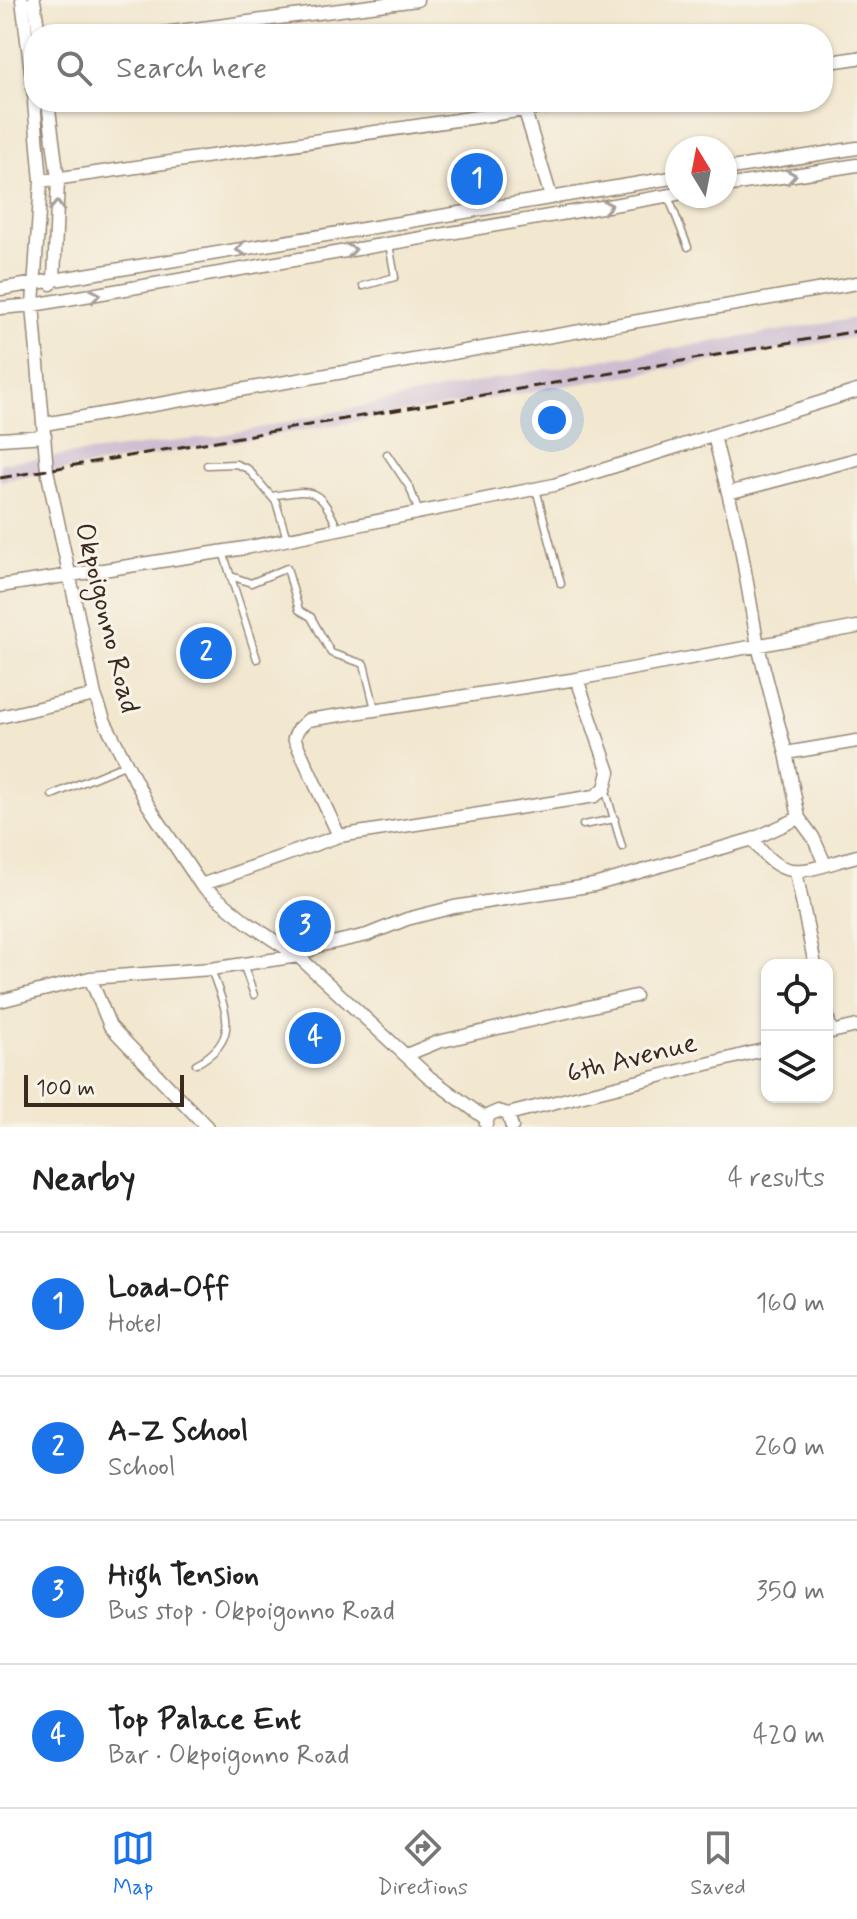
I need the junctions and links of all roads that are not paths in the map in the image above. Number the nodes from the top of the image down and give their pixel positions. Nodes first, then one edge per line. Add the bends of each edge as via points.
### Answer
1 (22, 0) edge
2 (34, 0) edge
3 (417, 0) edge
4 (25, 24) edge
5 (38, 24) edge
6 (233, 24) edge
7 (857, 58) edge
8 (833, 62) edge
9 (35, 112) edge
10 (49, 112) edge
11 (518, 112) edge
12 (525, 112) edge
13 (857, 148) edge
14 (857, 165) edge
15 (737, 167) edge
16 (58, 179) junction
17 (665, 179) edge
18 (41, 181) junction
19 (737, 184) edge
20 (665, 196) edge
21 (551, 197) junction
22 (676, 208) edge
23 (389, 244) junction
24 (688, 247) dead end
25 (56, 280) junction
26 (36, 283) junction
27 (857, 283) edge
28 (363, 286) dead end
29 (0, 289) edge
30 (60, 301) junction
31 (33, 305) junction
32 (0, 308) edge
33 (857, 391) edge
34 (45, 430) junction
35 (714, 436) junction
36 (0, 439) edge
37 (387, 454) dead end
38 (857, 459) edge
39 (207, 465) dead end
40 (536, 489) junction
41 (728, 493) junction
42 (272, 496) junction
43 (419, 514) junction
44 (338, 529) junction
45 (287, 540) junction
46 (223, 552) junction
47 (68, 575) junction
48 (231, 576) junction
49 (561, 584) dead end
50 (0, 586) edge
51 (857, 627) edge
52 (758, 646) junction
53 (257, 659) dead end
54 (577, 679) junction
55 (95, 695) junction
56 (375, 710) junction
57 (0, 717) edge
58 (857, 741) edge
59 (786, 753) junction
60 (127, 764) junction
61 (605, 788) junction
62 (52, 795) dead end
63 (799, 818) junction
64 (615, 819) junction
65 (583, 825) dead end
66 (339, 836) junction
67 (753, 839) junction
68 (622, 847) dead end
69 (857, 856) edge
70 (825, 864) junction
71 (796, 872) junction
72 (201, 885) junction
73 (298, 956) junction
74 (814, 959) edge
75 (243, 964) junction
76 (211, 969) junction
77 (90, 978) junction
78 (254, 995) dead end
79 (635, 996) dead end
80 (0, 1001) edge
81 (857, 1026) edge
82 (833, 1031) edge
83 (761, 1051) edge
84 (406, 1055) junction
85 (196, 1064) dead end
86 (510, 1121) edge
87 (486, 1123) edge
88 (207, 1127) edge

1 - 4 street, Okpoigonno Road
2 - 5 street
3 - 6 street
7 - 8 street
9 - 18 street, Okpoigonno Road
10 - 16 street
11 - 16 street
12 - 21 street
13 - 15 street
19 -> 14 street
16 - 18 street
25 -> 16 street
17 - 21 street
18 - 26 street, Okpoigonno Road
23 -> 20 street
21 -> 25 street
22 - 24 lane
23 - 28 lane via 395,277
30 -> 23 street
25 - 26 street
25 - 30 street
25 - 31 street
26 - 29 street
26 - 31 street, Okpoigonno Road
27 - 34 street
30 - 31 street
31 - 32 street
31 - 34 street, Okpoigonno Road
33 - 35 street
34 - 36 street
34 - 47 street, Okpoigonno Road via 47,470
35 - 40 street
35 - 41 street
37 - 43 lane via 410,488
38 - 41 street
39 - 42 lane via 248,469
40 - 43 street
40 - 49 lane
41 - 52 street
42 - 44 lane via 298,491 316,495 326,503
42 - 45 lane
43 - 44 street
44 - 45 street
45 - 46 street
46 - 47 street
46 - 48 lane
47 - 50 street
47 - 55 street, Okpoigonno Road
48 - 53 lane
48 - 56 lane via 251,583 287,568 299,610 311,617 331,653 364,664
51 - 52 street
52 - 54 street
52 - 59 street
54 - 56 street
54 - 61 street via 609,772
55 - 57 street
55 - 60 street, Okpoigonno Road
56 - 66 street via 308,720 294,738
58 - 59 street
59 - 63 street
60 - 62 lane
60 - 72 street, Okpoigonno Road
61 - 64 lane
61 - 66 street via 595,796
63 - 67 street
63 - 70 street
64 - 65 lane
64 - 68 lane
66 - 72 street
67 - 71 street via 773,863
67 - 73 street via 594,885 454,907
69 - 70 street
70 - 71 street
71 - 74 street
72 - 73 street, Okpoigonno Road
73 - 75 street
73 - 84 street, Okpoigonno Road
75 - 76 street
75 - 78 lane
76 - 77 street
76 - 85 lane via 226,1030 216,1054
77 - 80 street
77 - 88 street via 110,1026
79 - 84 street via 438,1042
81 - 82 street
83 - 86 street, 6th Avenue
84 - 87 street, Okpoigonno Road
86 - 87 street, 6th Avenue via 498,1111

